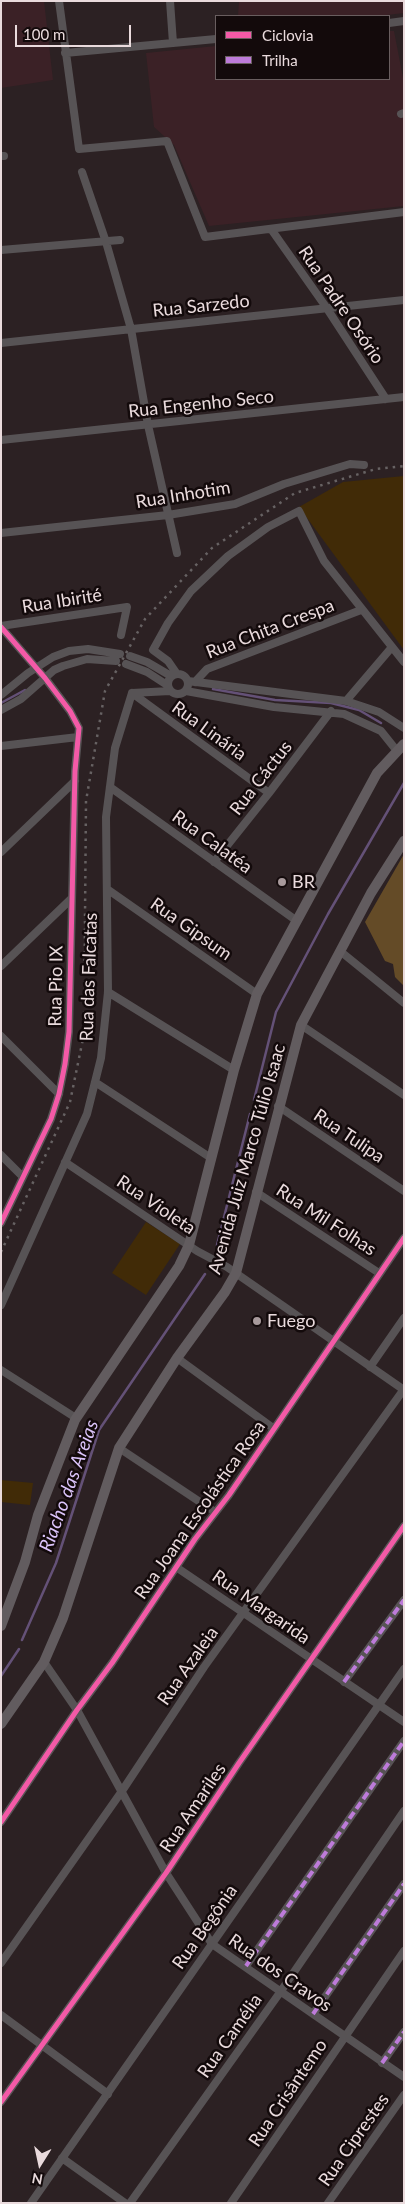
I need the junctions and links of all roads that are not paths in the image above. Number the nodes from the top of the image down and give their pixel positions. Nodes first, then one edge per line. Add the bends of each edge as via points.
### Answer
1 (59, 1) edge
2 (170, 1) edge
3 (404, 21) edge
4 (390, 23) edge
5 (215, 39) edge
6 (174, 43) junction
7 (65, 53) junction
8 (82, 172) dead end
9 (404, 212) edge
10 (271, 229) junction
11 (120, 240) dead end
12 (106, 242) junction
13 (1, 250) edge
14 (404, 300) edge
15 (326, 308) junction
16 (131, 329) junction
17 (1, 343) edge
18 (404, 397) edge
19 (386, 399) junction
20 (148, 425) junction
21 (1, 440) edge
22 (364, 465) dead end
23 (168, 515) junction
24 (1, 533) edge
25 (177, 553) dead end
26 (361, 610) junction
27 (1, 626) edge
28 (121, 635) dead end
29 (392, 647) junction
30 (120, 654) dead end
31 (130, 656) dead end
32 (116, 662) dead end
33 (404, 662) edge
34 (126, 664) dead end
35 (36, 668) junction
36 (174, 675) junction
37 (45, 678) junction
38 (191, 682) junction
39 (169, 688) junction
40 (186, 691) junction
41 (132, 693) junction
42 (1, 694) edge
43 (346, 701) junction
44 (1, 710) edge
45 (331, 711) junction
46 (404, 728) edge
47 (78, 737) junction
48 (1, 746) edge
49 (400, 748) edge
50 (75, 781) junction
51 (110, 787) junction
52 (269, 793) junction
53 (404, 841) edge
54 (1, 852) edge
55 (214, 862) junction
56 (107, 889) junction
57 (71, 899) junction
58 (297, 921) junction
59 (340, 951) junction
60 (1, 966) edge
61 (108, 992) junction
62 (257, 994) junction
63 (404, 1003) edge
64 (301, 1025) junction
65 (1, 1036) edge
66 (234, 1070) junction
67 (95, 1082) junction
68 (59, 1094) junction
69 (404, 1095) edge
70 (278, 1106) junction
71 (1, 1155) edge
72 (212, 1158) junction
73 (65, 1162) junction
74 (22, 1176) junction
75 (404, 1191) edge
76 (256, 1192) junction
77 (1, 1223) edge
78 (404, 1238) edge
79 (189, 1245) junction
80 (236, 1273) junction
81 (379, 1273) junction
82 (1, 1305) edge
83 (404, 1318) edge
84 (333, 1342) junction
85 (177, 1358) junction
86 (370, 1368) junction
87 (1, 1370) edge
88 (403, 1390) edge
89 (76, 1418) junction
90 (273, 1428) junction
91 (120, 1448) junction
92 (214, 1512) junction
93 (404, 1526) edge
94 (176, 1567) junction
95 (404, 1600) edge
96 (243, 1614) junction
97 (3, 1620) edge
98 (311, 1660) junction
99 (44, 1662) junction
100 (404, 1669) edge
101 (344, 1682) junction
102 (378, 1705) junction
103 (77, 1710) junction
104 (404, 1722) edge
105 (1, 1724) edge
106 (404, 1741) edge
107 (122, 1791) junction
108 (404, 1811) edge
109 (1, 1822) edge
110 (166, 1873) junction
111 (404, 1884) edge
112 (212, 1944) junction
113 (404, 1951) edge
114 (1, 1963) edge
115 (246, 1966) junction
116 (281, 1991) junction
117 (313, 2014) junction
118 (1, 2015) edge
119 (404, 2032) edge
120 (345, 2036) junction
121 (42, 2044) junction
122 (382, 2063) junction
123 (404, 2077) edge
124 (108, 2094) junction
125 (404, 2095) edge
126 (1, 2102) edge
127 (62, 2158) junction
128 (31, 2203) edge
129 (125, 2203) edge
130 (130, 2203) edge
131 (231, 2203) edge
132 (328, 2203) edge

1 - 7 street
2 - 6 street
3 - 4 street
5 - 6 street
6 - 7 street
7 - 10 street via 79,149 167,141 205,237
8 - 12 street
9 - 10 street
10 - 15 street, Rua Padre Osório
11 - 12 street
12 - 13 street
12 - 16 street
14 - 15 street, Rua Sarzedo
15 - 16 street, Rua Sarzedo
15 - 19 street, Rua Padre Osório
16 - 17 street, Rua Sarzedo
16 - 20 street
18 - 19 street, Rua Engenho Seco
19 - 20 street, Rua Engenho Seco
20 - 21 street, Rua Engenho Seco
20 - 23 street
22 - 23 street, Rua Inhotim via 350,464 303,478 235,504
23 - 24 street, Rua Inhotim
23 - 25 street
26 - 29 street
26 - 36 street via 324,561 299,511 268,527 228,556 191,590 153,650 168,661
26 - 38 street, Rua Chita Crespa via 207,668
27 - 28 street, Rua Ibirité via 128,607
27 - 35 street, Rua Pio IX
29 - 33 street
29 - 43 street
30 - 35 street via 88,649 69,651
31 - 36 street
32 - 37 street via 86,659 59,668
34 - 39 street via 147,672
35 - 37 street, Rua Pio IX
35 - 42 street
36 - 38 street via 184,676
36 - 39 street
37 - 44 street via 22,699
37 - 47 street, Rua Pio IX via 70,711 79,728
38 - 40 street
38 - 43 street
39 - 40 street via 176,695
39 - 41 street
40 - 45 street via 274,706
41 - 51 street, Rua das Falcatas via 115,748
41 - 52 street, Rua Linária
43 - 46 street via 379,712
45 - 49 street via 381,731
45 - 52 street, Rua Cáctus
47 - 48 street
47 - 50 street, Rua Pio IX
49 - 58 main road, Avenida Juiz Marco Túlio Isaac via 377,773
50 - 54 street
50 - 57 street, Rua Pio IX
51 - 55 street, Rua Calatéa
51 - 56 street, Rua das Falcatas via 106,817
52 - 55 street, Rua Cáctus
53 - 59 main road, Avenida Juiz Marco Túlio Isaac
55 - 58 street, Rua Calatéa
56 - 61 street, Rua das Falcatas
56 - 62 street, Rua Gipsum
57 - 60 street
57 - 68 street, Rua Pio IX via 69,1032
58 - 62 main road, Avenida Juiz Marco Túlio Isaac
59 - 63 street
59 - 64 main road, Avenida Juiz Marco Túlio Isaac
61 - 66 street
61 - 67 street, Rua das Falcatas via 101,1058
62 - 66 main road, Avenida Juiz Marco Túlio Isaac
64 - 69 street
64 - 70 main road, Avenida Juiz Marco Túlio Isaac
65 - 68 street
66 - 72 main road, Avenida Juiz Marco Túlio Isaac
67 - 72 street
67 - 73 street, Rua das Falcatas via 87,1114
68 - 74 street, Rua Pio IX via 51,1119
70 - 75 street, Rua Tulipa
70 - 76 main road, Avenida Juiz Marco Túlio Isaac
71 - 74 street
72 - 79 main road, Avenida Juiz Marco Túlio Isaac
73 - 79 street, Rua Violeta
73 - 82 street, Rua das Falcatas
74 - 77 street, Rua Pio IX
76 - 80 main road, Avenida Juiz Marco Túlio Isaac
76 - 81 street, Rua Mil Folhas
78 - 81 street, Rua Joana Escolástica Rosa
79 - 80 street, Rua Violeta
79 - 89 main road, Avenida Juiz Marco Túlio Isaac via 179,1266
80 - 84 street, Rua Violeta
80 - 85 main road, Avenida Juiz Marco Túlio Isaac
81 - 84 street, Rua Joana Escolástica Rosa
83 - 86 street
84 - 86 street, Rua Violeta
84 - 90 street, Rua Joana Escolástica Rosa
85 - 90 street
85 - 91 main road, Avenida Juiz Marco Túlio Isaac
86 - 88 street, Rua Violeta
87 - 89 street
88 - 96 street, Rua Azaleia
89 - 97 main road, Avenida Juiz Marco Túlio Isaac via 38,1515 25,1562
90 - 92 street, Rua Joana Escolástica Rosa via 229,1495
91 - 92 street
91 - 99 main road, Avenida Juiz Marco Túlio Isaac via 64,1618
92 - 94 street, Rua Joana Escolástica Rosa
93 - 98 street, Rua Amariles
94 - 96 street, Rua Margarida
94 - 103 street, Rua Joana Escolástica Rosa
95 - 101 street
96 - 98 street, Rua Margarida
96 - 107 street, Rua Azaleia
98 - 101 street, Rua Margarida
98 - 110 street, Rua Amariles
99 - 103 street, Rua dos Cravos
99 - 105 main road, Avenida Juiz Marco Túlio Isaac
100 - 102 street, Rua Begônia
101 - 102 street, Rua Margarida
102 - 104 street, Rua Margarida
102 - 112 street, Rua Begônia
103 - 107 street, Rua dos Cravos
103 - 109 street, Rua Joana Escolástica Rosa
106 - 115 street
107 - 110 street, Rua dos Cravos
107 - 114 street, Rua Azaleia
108 - 116 street, Rua Camélia
110 - 112 street, Rua dos Cravos
110 - 121 street, Rua Amariles
111 - 117 street
112 - 115 street, Rua dos Cravos
112 - 124 street, Rua Begônia
113 - 120 street, Rua Crisântemo
115 - 116 street, Rua dos Cravos
116 - 117 street, Rua dos Cravos
116 - 130 street, Rua Camélia
117 - 120 street, Rua dos Cravos
118 - 121 street
119 - 122 street
120 - 122 street, Rua dos Cravos
120 - 131 street, Rua Crisântemo
121 - 124 street
121 - 126 street, Rua Amariles
122 - 123 street, Rua dos Cravos
124 - 127 street, Rua Begônia
125 - 132 street, Rua Ciprestes
127 - 128 street, Rua Begônia
127 - 129 street

